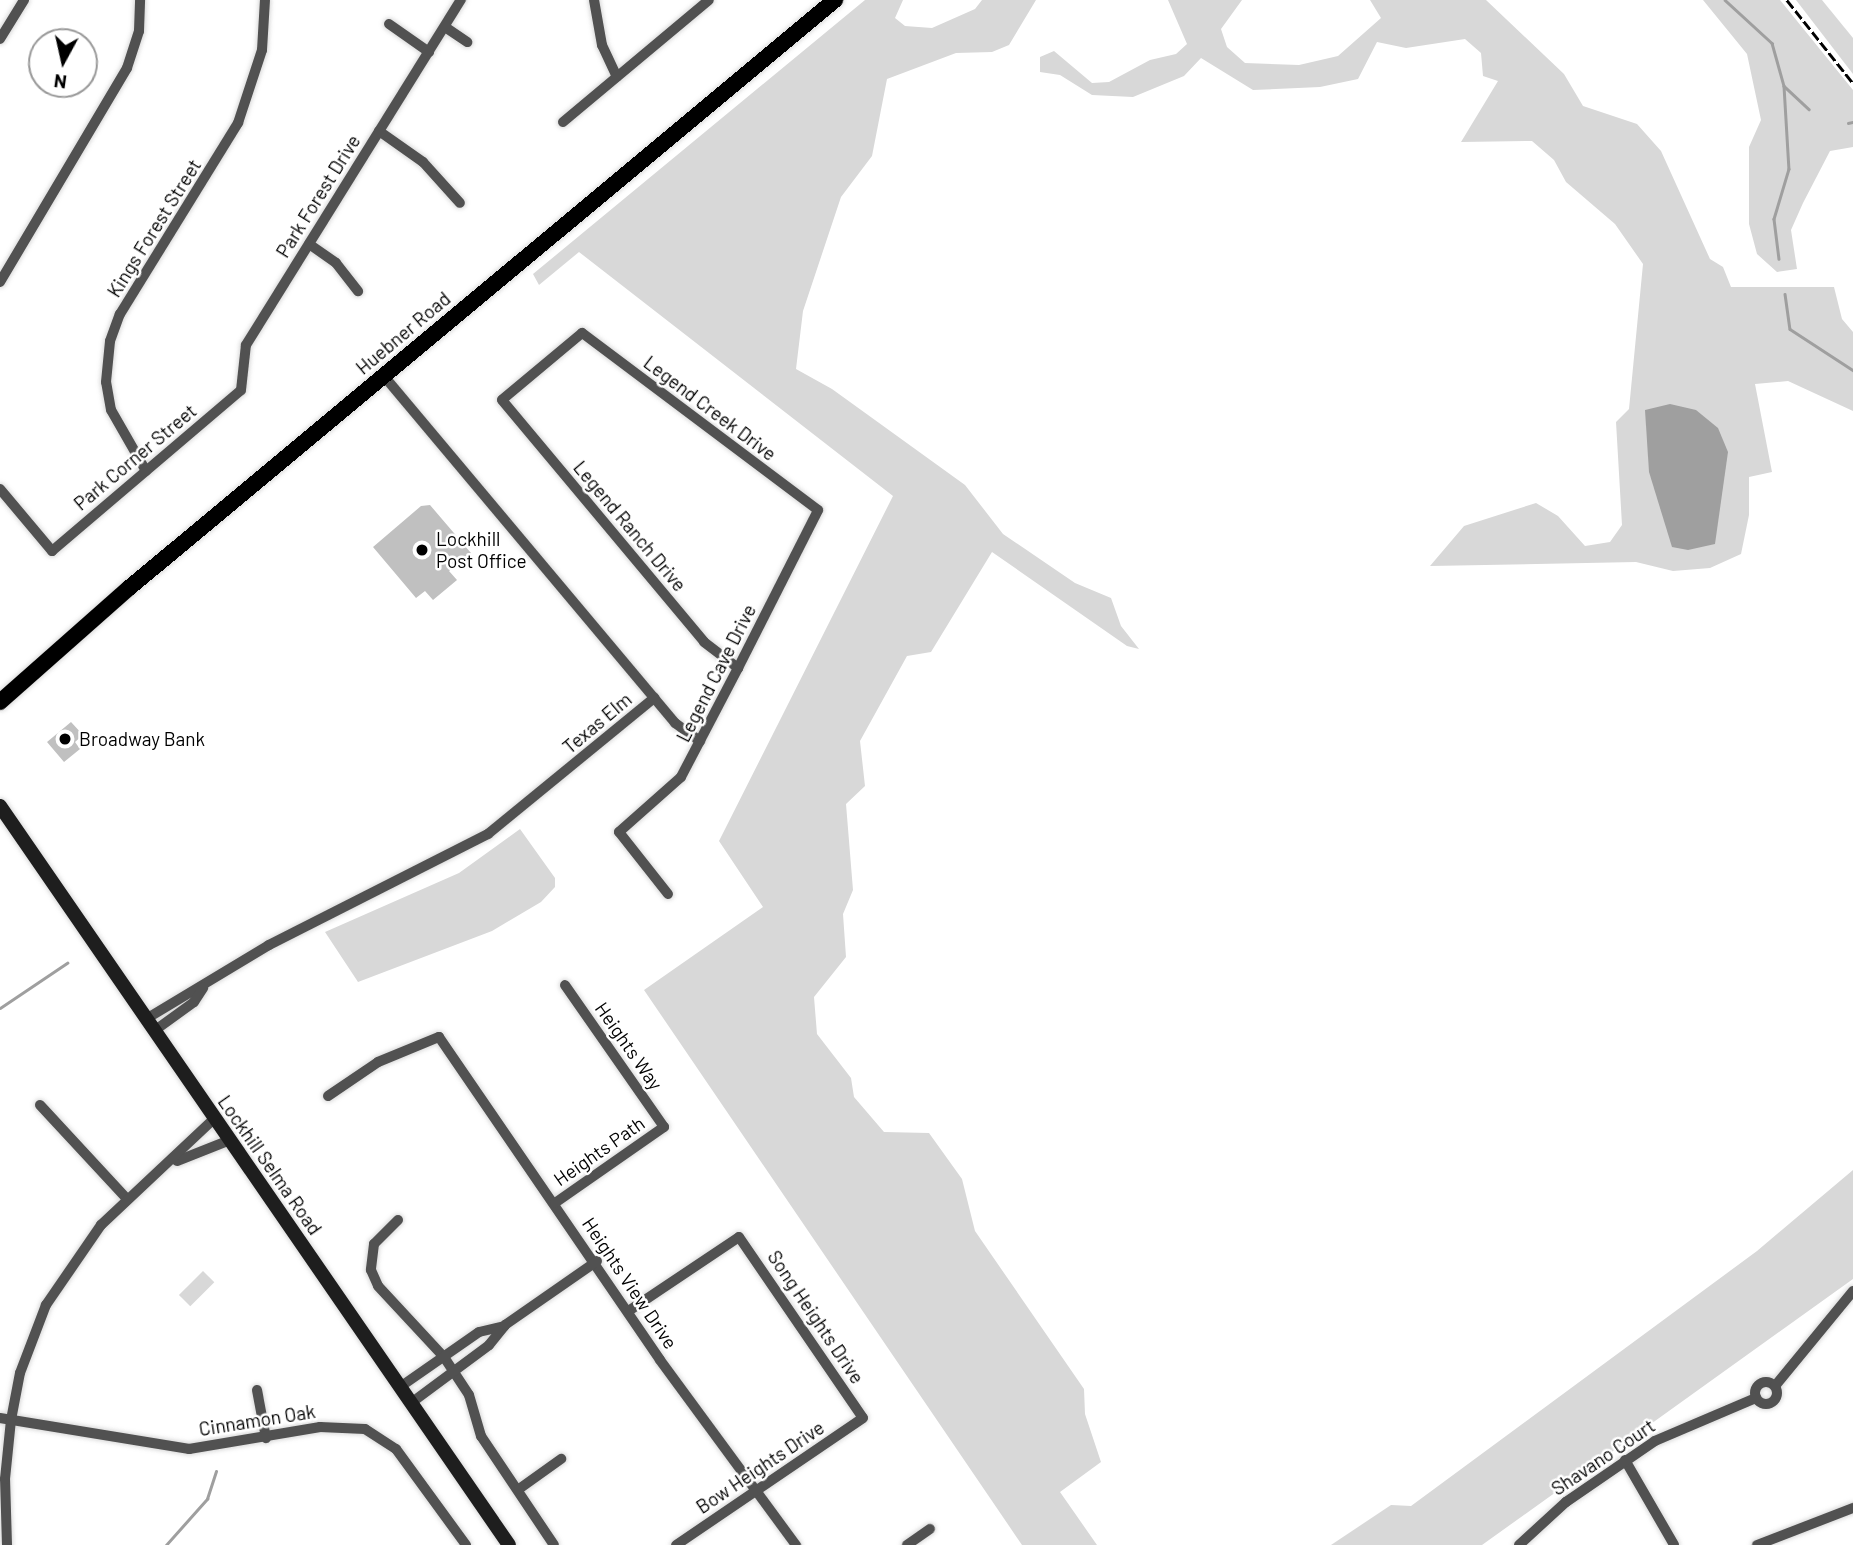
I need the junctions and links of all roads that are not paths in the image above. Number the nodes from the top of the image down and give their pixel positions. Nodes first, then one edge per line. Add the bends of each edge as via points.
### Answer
1 (24, 0) edge
2 (140, 0) edge
3 (265, 0) edge
4 (461, 0) edge
5 (594, 0) edge
6 (709, 0) edge
7 (835, 0) edge
8 (389, 24) dead end
9 (444, 27) junction
10 (0, 39) edge
11 (467, 41) dead end
12 (429, 52) junction
13 (617, 78) junction
14 (563, 122) dead end
15 (379, 131) junction
16 (460, 203) dead end
17 (309, 244) junction
18 (0, 282) edge
19 (358, 291) dead end
20 (384, 376) junction
21 (241, 390) joint
22 (502, 400) joint
23 (146, 471) junction
24 (0, 489) edge
25 (818, 510) joint
26 (738, 668) junction
27 (654, 698) junction
28 (0, 702) edge
29 (700, 741) junction
30 (0, 806) edge
31 (667, 894) dead end
32 (565, 985) dead end
33 (203, 988) junction
34 (146, 1019) junction
35 (154, 1031) junction
36 (328, 1096) dead end
37 (40, 1105) dead end
38 (215, 1118) junction
39 (664, 1127) joint
40 (230, 1140) junction
41 (170, 1164) junction
42 (127, 1199) junction
43 (555, 1203) junction
44 (398, 1220) dead end
45 (597, 1261) junction
46 (1853, 1291) edge
47 (630, 1310) junction
48 (505, 1325) junction
49 (444, 1357) junction
50 (453, 1371) junction
51 (1774, 1385) junction
52 (400, 1387) junction
53 (257, 1390) dead end
54 (1756, 1398) junction
55 (411, 1402) junction
56 (0, 1418) edge
57 (863, 1418) joint
58 (11, 1420) junction
59 (266, 1438) junction
60 (561, 1459) dead end
61 (1625, 1460) junction
62 (519, 1489) junction
63 (754, 1491) junction
64 (1853, 1508) edge
65 (930, 1529) dead end
66 (7, 1545) edge
67 (466, 1545) edge
68 (509, 1545) edge
69 (554, 1545) edge
70 (676, 1545) edge
71 (796, 1545) edge
72 (907, 1545) edge
73 (1518, 1545) edge
74 (1674, 1545) edge
75 (1757, 1545) edge

1 - 10 street
2 - 18 street via 139,32 127,68
3 - 23 street, Kings Forest Street via 262,50 238,123 120,314 110,341 106,368 111,410
4 - 9 street, Park Forest Drive
5 - 13 street via 601,45
6 - 13 street
7 - 20 main road, Huebner Road
8 - 12 street
9 - 11 street
9 - 12 street, Park Forest Drive
12 - 15 street, Park Forest Drive
13 - 14 street
15 - 16 street via 423,162
15 - 17 street, Park Forest Drive
17 - 19 street via 335,263
17 - 21 street, Park Forest Drive via 246,345
20 - 27 street, Texas Elm
20 - 28 main road, Huebner Road
21 - 23 street, Park Corner Street
22 - 25 street, Legend Creek Drive via 582,333
22 - 26 street, Legend Ranch Drive via 704,642
23 - 24 street, Park Corner Street via 52,551
25 - 26 street, Legend Cave Drive
26 - 29 street, Legend Cave Drive
27 - 29 street via 684,732
27 - 33 street, Texas Elm via 488,834 269,945
29 - 31 street, Legend Cave Drive via 681,777 619,832
30 - 34 main road, Lockhill Selma Road
32 - 39 street, Heights Way
33 - 34 street, Texas Elm
33 - 35 street, Texas Elm via 194,1002
34 - 35 main road, Lockhill Selma Road
35 - 38 main road, Lockhill Selma Road
36 - 43 street, Heights View Drive via 378,1062 439,1037
37 - 42 street
38 - 40 main road, Lockhill Selma Road
38 - 41 street
39 - 43 street, Heights Path
40 - 41 street
40 - 52 main road, Lockhill Selma Road
41 - 42 street
42 - 58 street via 84,1244 46,1305 20,1373
43 - 45 street, Heights View Drive
44 - 49 street via 374,1244 371,1270 385,1298
45 - 47 street, Heights View Drive
45 - 48 street
46 - 51 street, Shavano Court
47 - 57 street, Song Heights Drive via 739,1237
47 - 63 street, Heights View Drive
48 - 49 street via 480,1332
48 - 50 street
49 - 50 street
49 - 52 street
50 - 55 street
50 - 62 street via 469,1395 481,1436
51 - 54 street, Shavano Court via 1759,1384
51 - 54 street, Shavano Court via 1774,1401 1762,1404
52 - 55 main road, Lockhill Selma Road
53 - 59 street
54 - 61 street, Shavano Court via 1671,1432
55 - 68 main road, Lockhill Selma Road
56 - 58 street, Cinnamon Oak
57 - 63 street, Bow Heights Drive
58 - 59 street, Cinnamon Oak via 188,1449
58 - 66 street via 5,1479
59 - 67 street, Cinnamon Oak via 346,1426 380,1436 415,1471
60 - 62 street
61 - 73 street, Shavano Court
61 - 74 street
62 - 69 street
63 - 70 street, Bow Heights Drive
63 - 71 street, Heights View Drive
64 - 75 street
65 - 72 street

